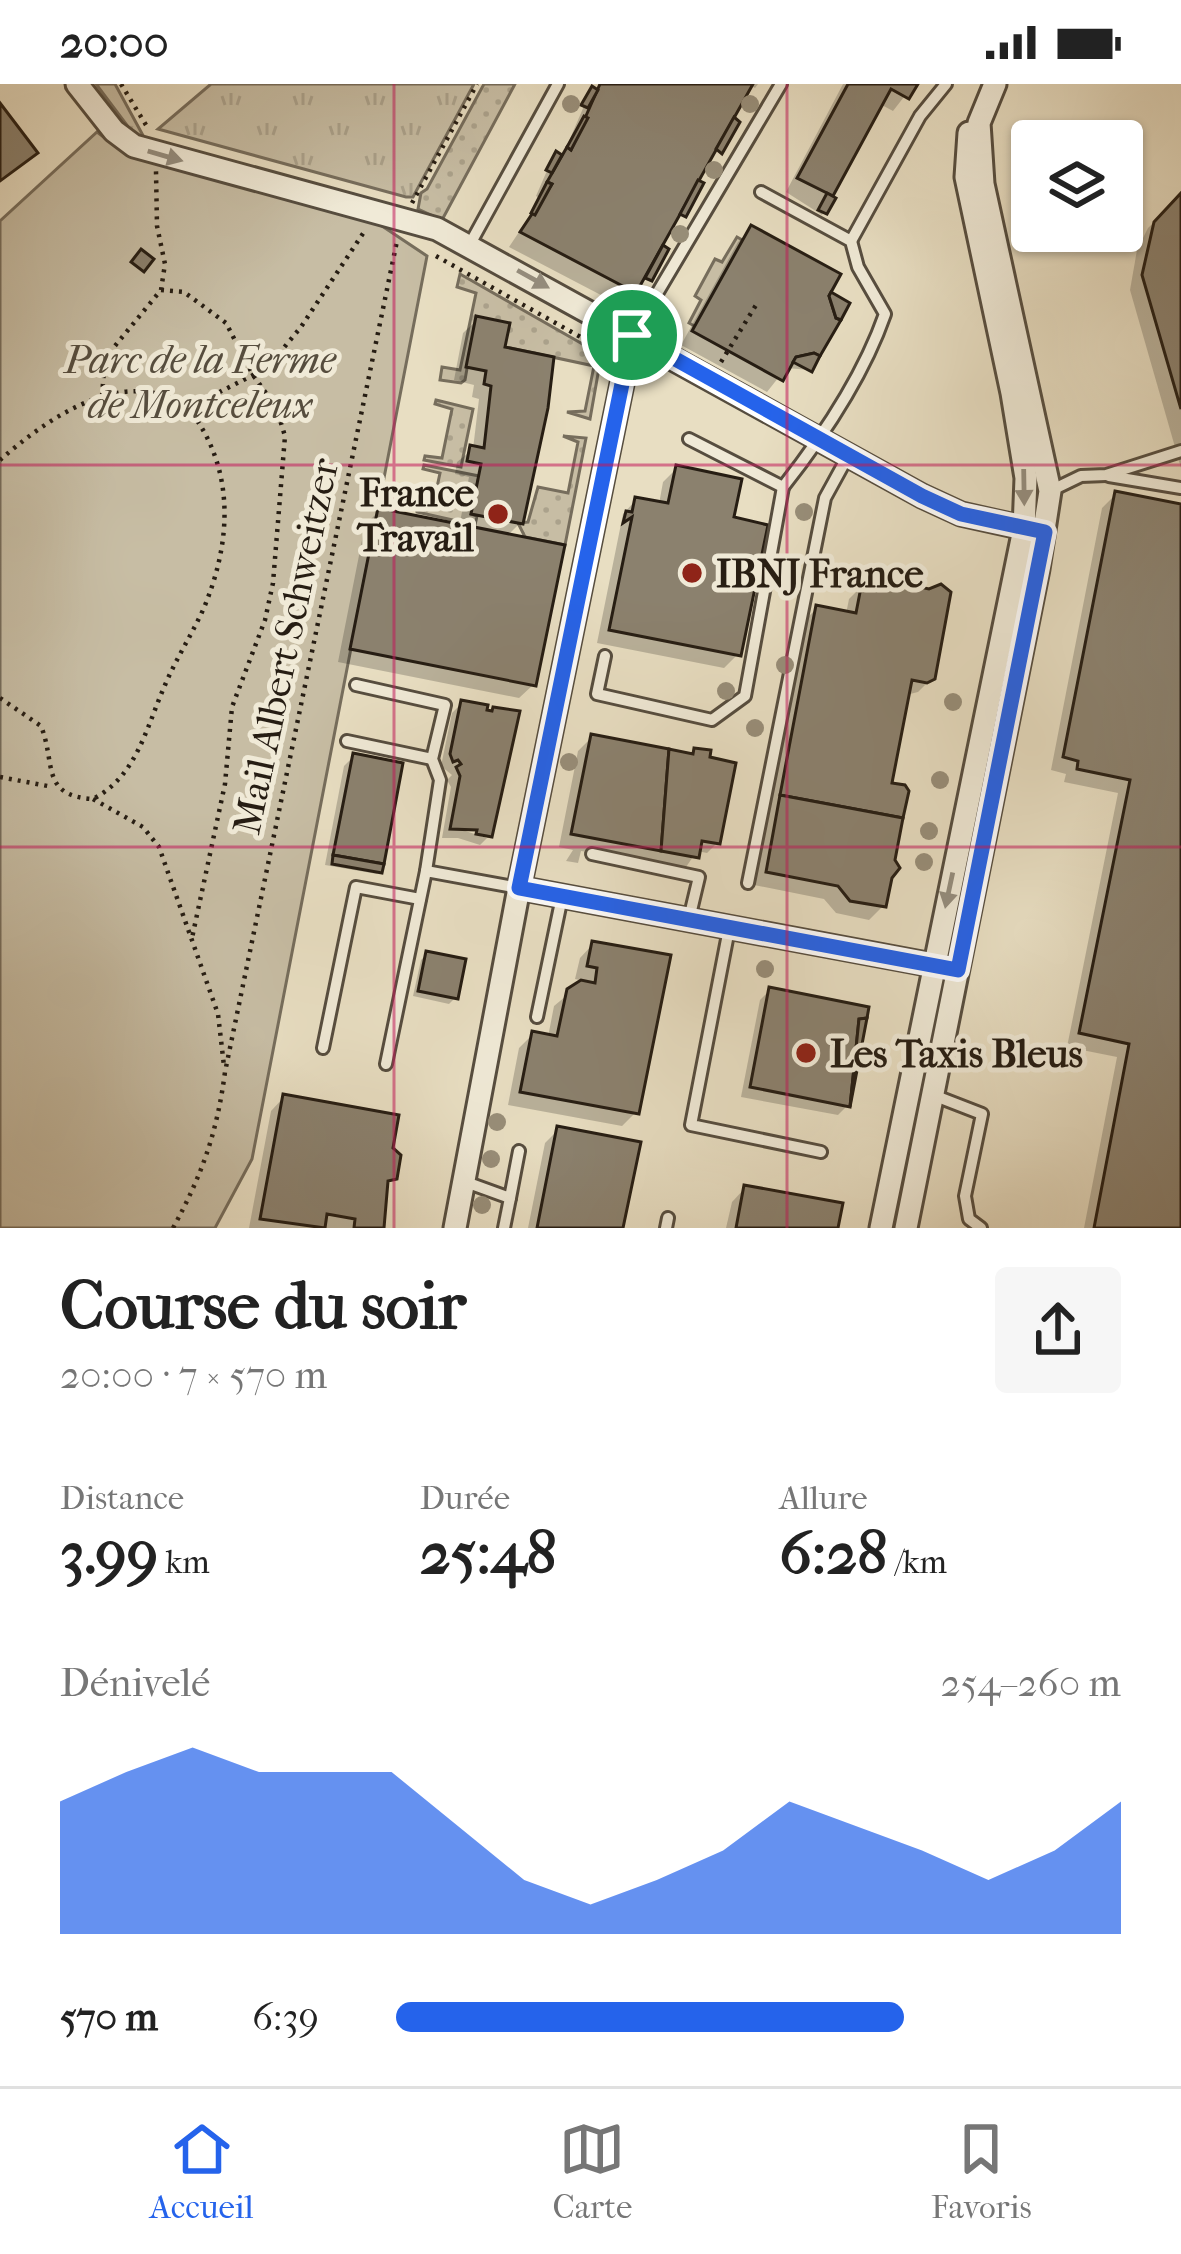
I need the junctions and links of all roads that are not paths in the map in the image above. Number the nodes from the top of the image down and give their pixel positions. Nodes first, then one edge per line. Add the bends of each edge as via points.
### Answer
1 (77, 84) edge
2 (558, 84) edge
3 (781, 84) edge
4 (946, 84) edge
5 (981, 84) edge
6 (995, 84) edge
7 (761, 192) dead end
8 (851, 241) junction
9 (470, 244) junction
10 (632, 335) junction
11 (688, 439) dead end
12 (820, 440) junction
13 (1181, 452) edge
14 (848, 456) junction
15 (1106, 475) junction
16 (783, 487) junction
17 (1181, 488) edge
18 (1050, 491) junction
19 (1034, 531) junction
20 (605, 656) dead end
21 (356, 685) dead end
22 (347, 741) dead end
23 (432, 759) junction
24 (592, 854) dead end
25 (426, 871) junction
26 (748, 883) dead end
27 (519, 888) junction
28 (562, 897) junction
29 (419, 899) junction
30 (688, 922) junction
31 (730, 929) junction
32 (934, 966) junction
33 (958, 970) junction
34 (537, 1017) dead end
35 (323, 1048) dead end
36 (386, 1064) dead end
37 (933, 1094) junction
38 (519, 1151) dead end
39 (821, 1152) dead end
40 (463, 1180) junction
41 (510, 1198) junction
42 (455, 1228) edge
43 (504, 1228) edge
44 (881, 1228) edge
45 (906, 1228) edge
46 (981, 1228) edge

1 -> 9 street via 134,146
2 - 9 lane
3 - 10 lane
4 - 8 lane
5 -> 19 street via 970,110 966,177
6 - 18 street via 979,123 983,184
7 - 8 lane
8 - 12 lane via 885,314
9 -> 10 street
10 - 12 street
10 - 27 street
11 - 16 lane
12 - 14 street
12 - 16 lane
13 - 15 lane
14 - 19 street via 961,514
14 - 26 lane via 825,498
15 - 17 lane
15 - 18 lane
16 - 20 lane via 745,696 712,720 597,694
18 - 19 street
19 -> 32 street
19 - 33 street
21 - 23 lane via 445,705
22 - 23 lane
23 - 25 lane via 440,780
24 - 30 lane via 699,877
25 - 27 lane
25 - 29 lane
27 - 28 street
27 - 40 street
28 - 30 street
28 - 34 lane
29 - 35 lane via 356,887
29 - 36 lane
30 - 31 street
31 - 32 street
31 - 39 lane via 691,1125
32 - 33 street
32 - 44 street
33 - 37 street
37 - 45 street
37 - 46 lane via 982,1114 964,1196 969,1219
38 - 41 lane
40 - 41 lane
40 - 42 street
41 - 43 lane

